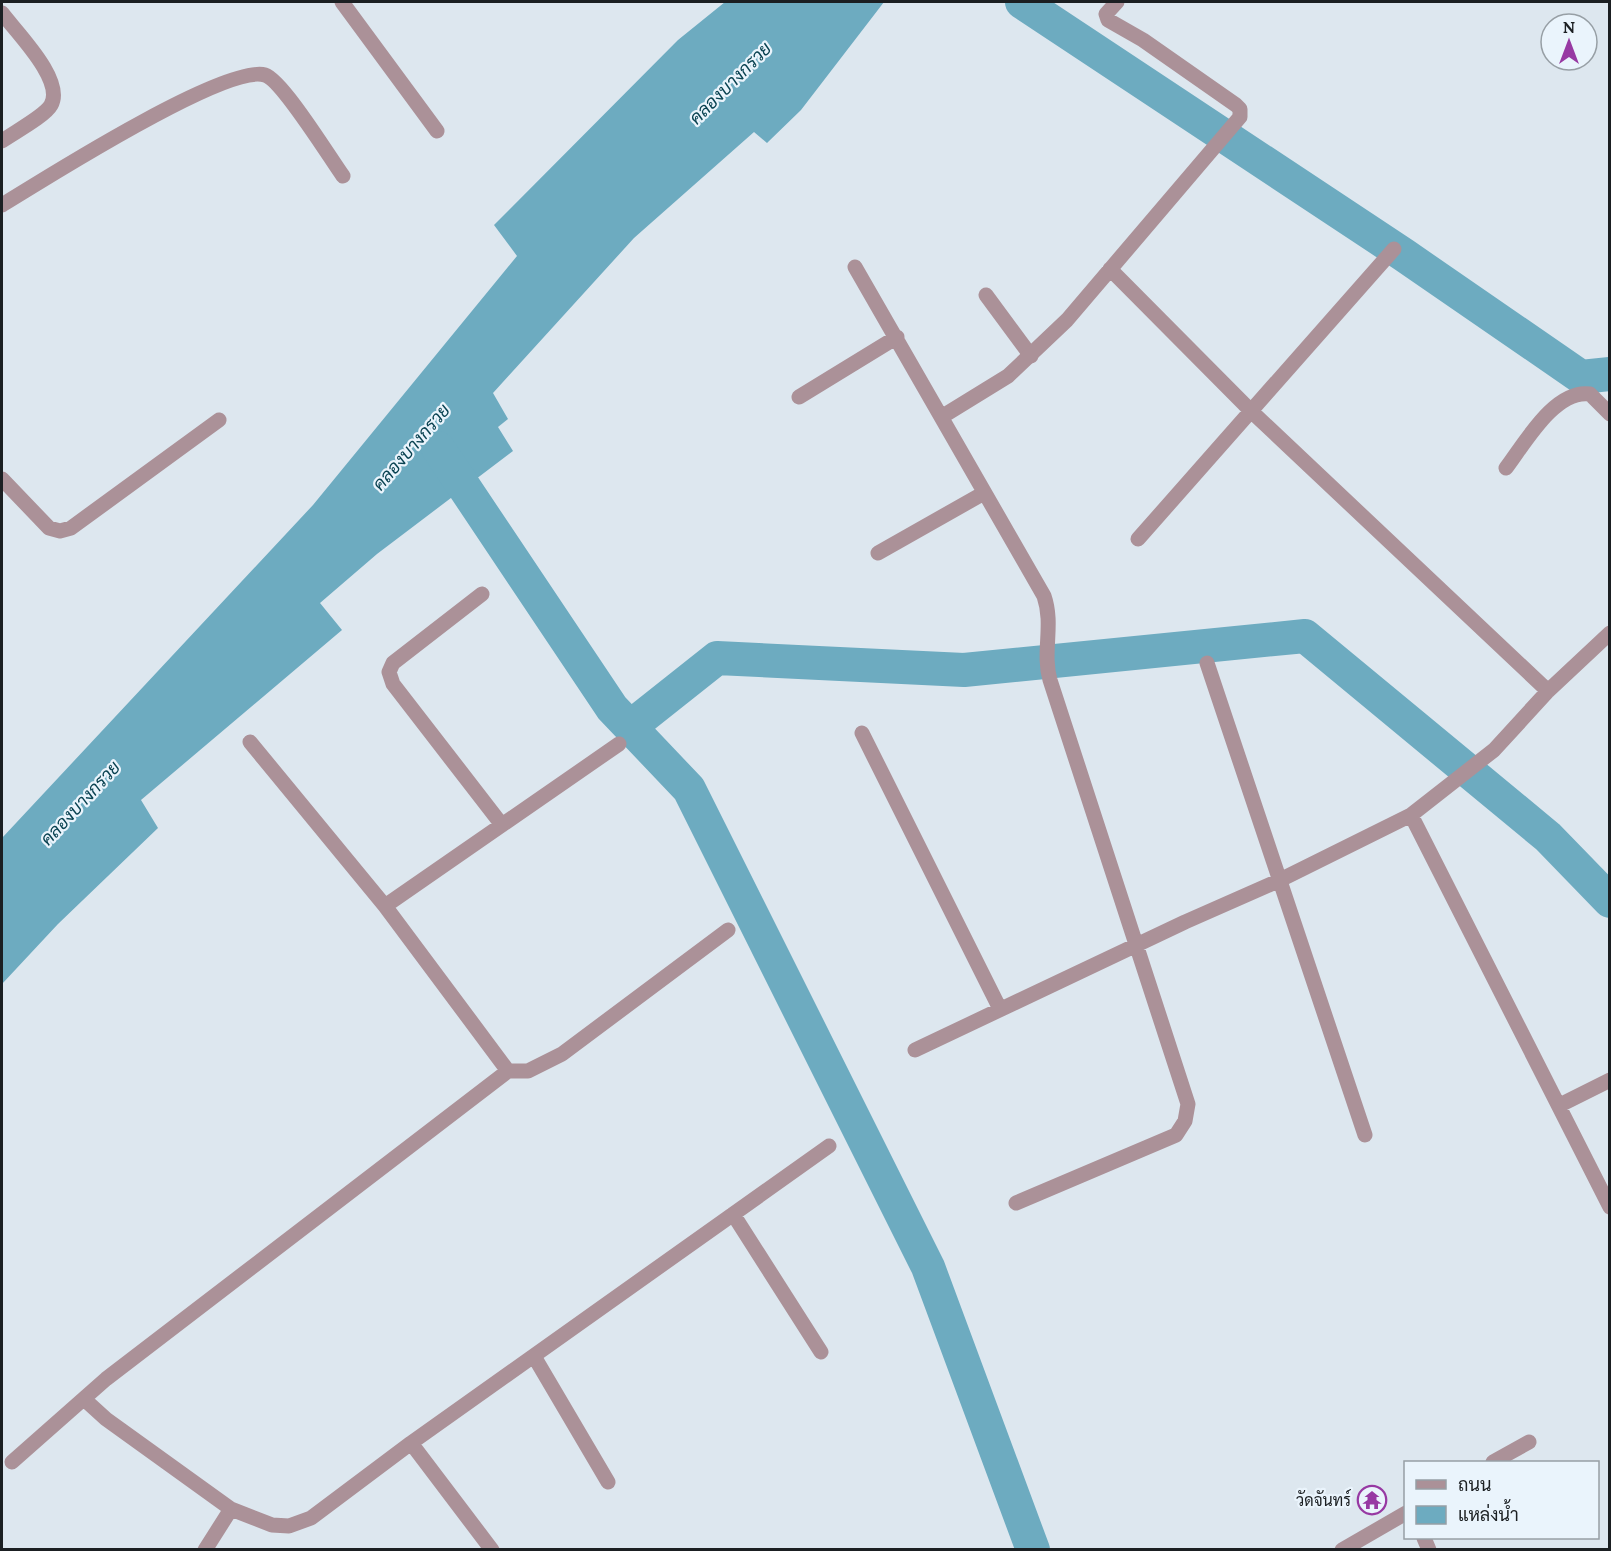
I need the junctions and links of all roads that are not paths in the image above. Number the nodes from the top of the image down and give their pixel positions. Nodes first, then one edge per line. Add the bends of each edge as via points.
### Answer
1 (342, 2) edge
2 (1117, 2) edge
3 (2, 13) edge
4 (437, 131) dead end
5 (2, 141) edge
6 (343, 176) dead end
7 (2, 205) edge
8 (1394, 249) dead end
9 (855, 267) dead end
10 (1110, 269) junction
11 (986, 295) dead end
12 (897, 337) junction
13 (1031, 356) junction
14 (799, 397) dead end
15 (1251, 411) junction
16 (1610, 414) edge
17 (943, 416) junction
18 (219, 420) dead end
19 (1506, 468) dead end
20 (2, 478) edge
21 (984, 493) junction
22 (1138, 539) dead end
23 (878, 553) dead end
24 (482, 594) dead end
25 (1610, 633) edge
26 (1207, 663) dead end
27 (1548, 691) junction
28 (862, 733) dead end
29 (250, 742) dead end
30 (619, 744) dead end
31 (1412, 815) junction
32 (502, 825) junction
33 (1278, 881) junction
34 (385, 906) junction
35 (728, 930) dead end
36 (1138, 945) junction
37 (1000, 1009) junction
38 (915, 1050) dead end
39 (508, 1071) junction
40 (1610, 1080) edge
41 (1560, 1105) junction
42 (1365, 1135) dead end
43 (829, 1146) dead end
44 (1016, 1203) dead end
45 (1610, 1207) edge
46 (733, 1214) junction
47 (821, 1352) dead end
48 (535, 1358) junction
49 (84, 1399) junction
50 (1528, 1442) dead end
51 (411, 1443) junction
52 (1495, 1461) edge
53 (12, 1462) dead end
54 (608, 1482) dead end
55 (231, 1509) junction
56 (1404, 1514) edge
57 (205, 1550) edge
58 (492, 1550) edge
59 (1342, 1550) edge

1 - 4 street
2 - 10 street via 1106,14 1108,20 1236,105 1240,117
3 - 5 street via 44,66 54,97 50,107
6 - 7 street via 287,95 268,75 251,73 226,80 112,139
8 - 15 street
9 - 12 street
10 - 13 street
10 - 15 street
11 - 13 street
12 - 14 street
12 - 17 street
13 - 17 street via 1008,376
15 - 22 street
15 - 27 street
16 - 19 street via 1590,394 1569,395 1553,408
17 - 21 street
18 - 20 street via 71,528 60,531 49,528
21 - 23 street
21 - 36 street via 1044,596 1050,629 1046,664
24 - 32 street via 393,663 389,672 393,684
25 - 27 street
26 - 33 street
27 - 31 street via 1494,750
28 - 37 street
29 - 34 street
30 - 32 street
31 - 33 street
31 - 41 street
32 - 34 street
33 - 36 street
33 - 42 street
34 - 39 street
35 - 39 street via 562,1054 528,1071
36 - 37 street
36 - 44 street via 1188,1104 1185,1121 1176,1135
37 - 38 street
39 - 49 street
40 - 41 street
41 - 45 street
43 - 46 street
46 - 47 street
46 - 48 street
48 - 51 street
48 - 54 street
49 - 53 street
49 - 55 street
50 - 52 street
51 - 55 street via 311,1518 289,1526 272,1525
51 - 58 street
55 - 57 street
56 - 59 street

